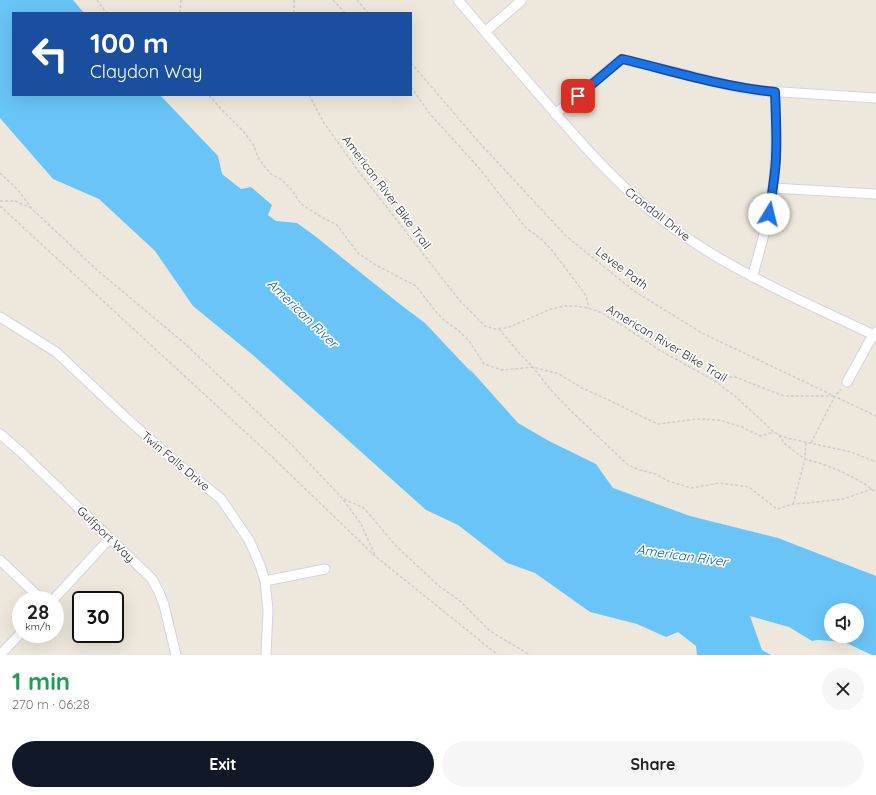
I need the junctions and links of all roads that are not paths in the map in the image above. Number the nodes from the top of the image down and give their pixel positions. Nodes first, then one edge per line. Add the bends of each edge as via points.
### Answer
1 (458, 0) edge
2 (521, 1) dead end
3 (485, 32) junction
4 (775, 92) junction
5 (876, 98) edge
6 (555, 114) junction
7 (773, 188) junction
8 (876, 194) edge
9 (752, 277) junction
10 (0, 317) edge
11 (875, 335) edge
12 (847, 382) road end
13 (0, 434) edge
14 (110, 538) junction
15 (0, 560) edge
16 (325, 569) dead end
17 (265, 581) junction
18 (33, 591) edge
19 (61, 591) edge
20 (12, 642) edge
21 (0, 655) edge
22 (176, 655) edge
23 (266, 655) edge

1 - 3 street, Crondall Drive
2 - 3 street
3 - 6 street, Crondall Drive
4 - 5 street
4 - 6 street via 732,86 622,59
4 - 7 street via 777,127
6 - 9 street, Crondall Drive via 591,155 641,203 697,245
7 - 8 street
7 - 9 street via 762,244
9 - 11 street, Crondall Drive
10 - 17 street, Twin Falls Drive via 56,352 123,415 221,499 249,540
11 - 12 street
13 - 14 street, Gulfport Way
14 - 19 street
14 - 22 street, Gulfport Way via 152,579 164,606
15 - 18 street
16 - 17 street
17 - 23 street, Twin Falls Drive via 268,610
20 - 21 street

